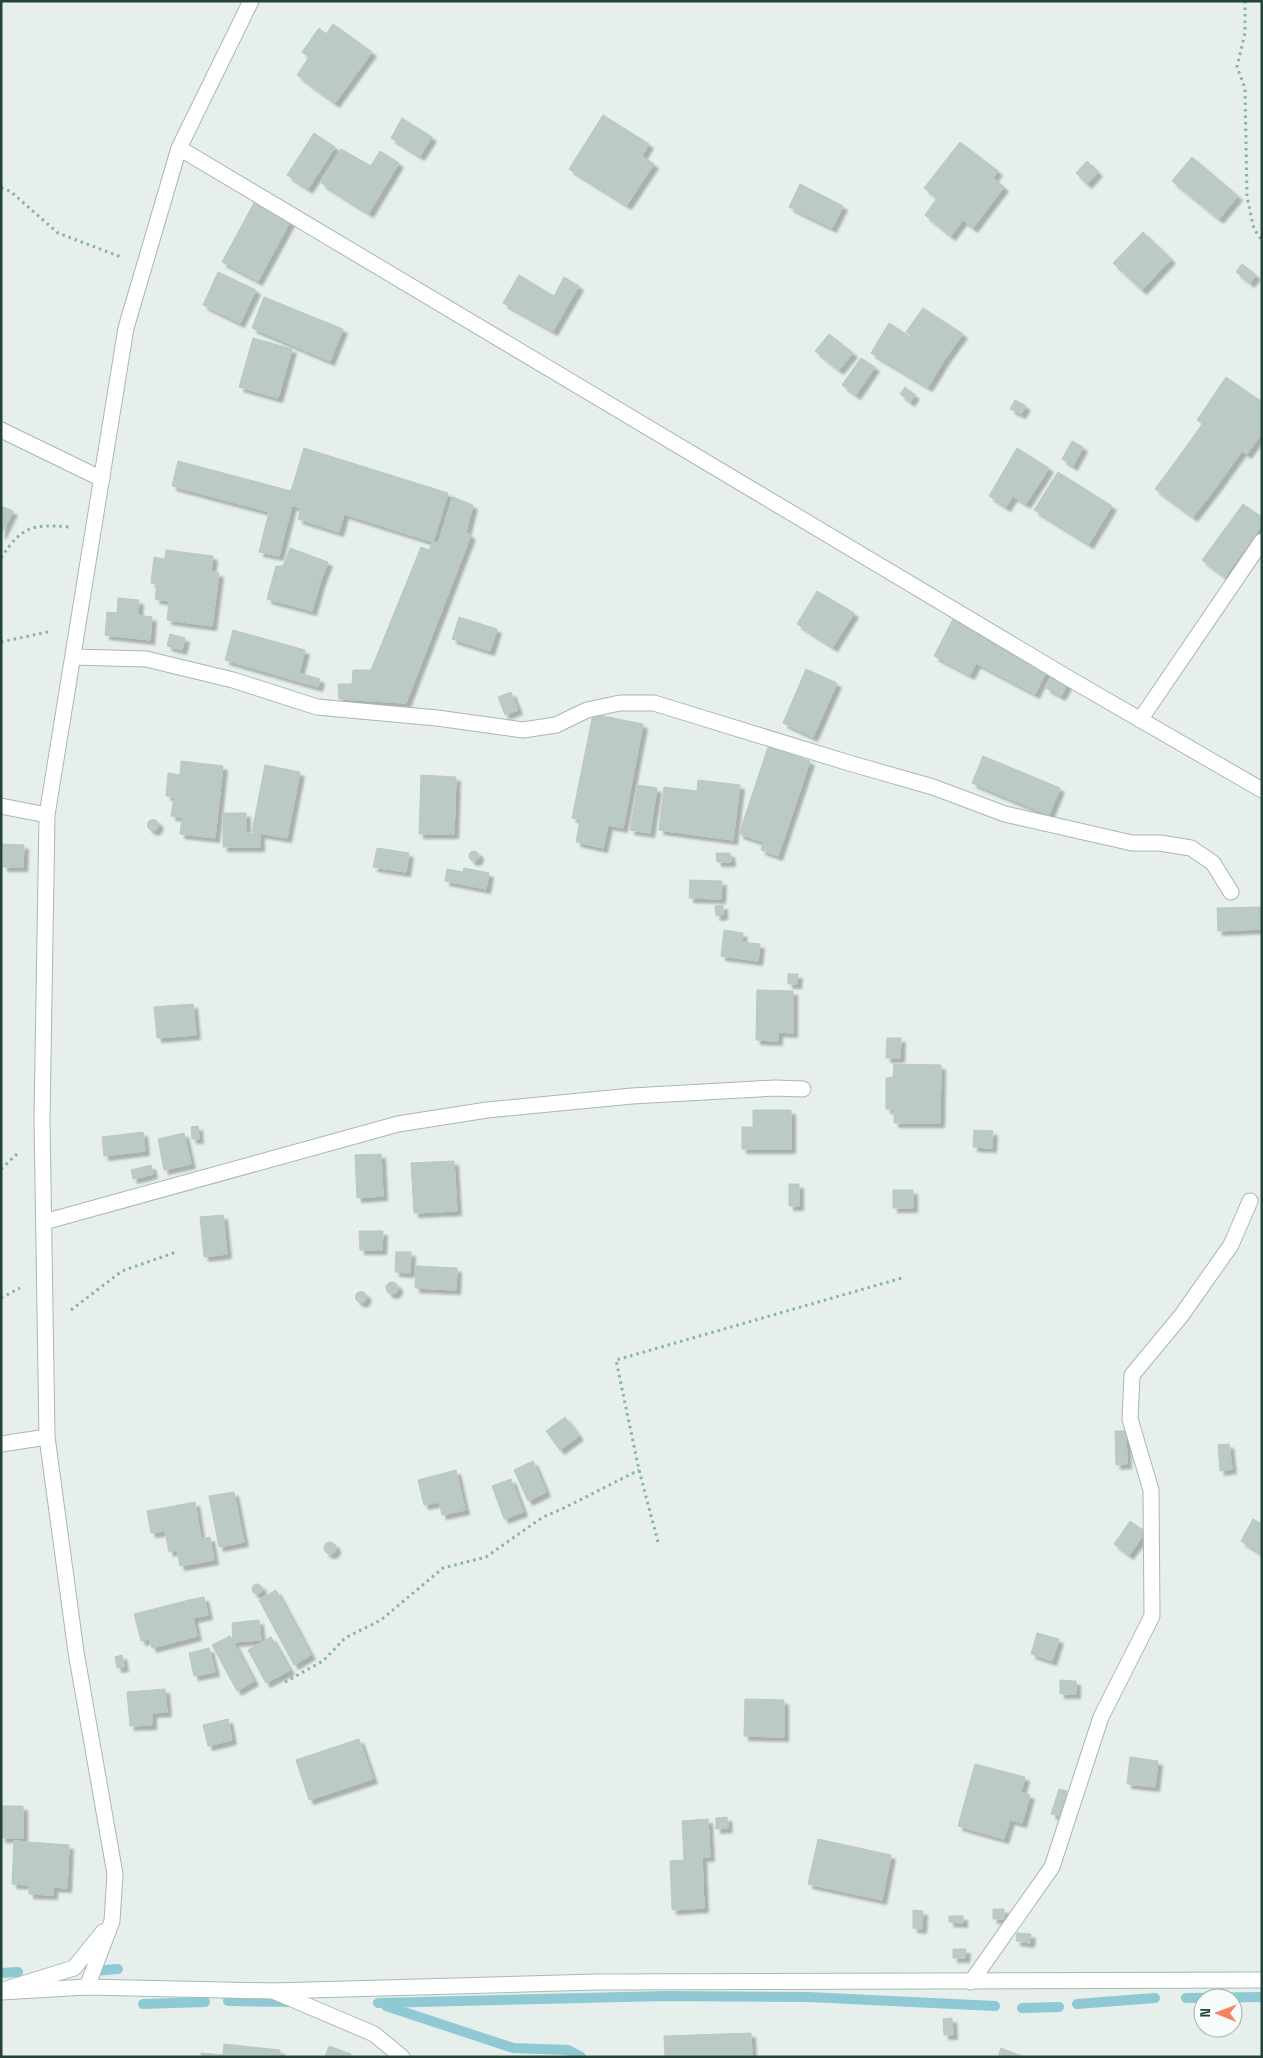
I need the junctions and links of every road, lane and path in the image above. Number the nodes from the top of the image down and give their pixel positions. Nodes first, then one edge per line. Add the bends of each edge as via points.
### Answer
1 (250, 1) edge
2 (1245, 1) edge
3 (179, 148) junction
4 (1, 188) edge
5 (1262, 240) edge
6 (144, 266) junction
7 (1, 430) edge
8 (102, 479) junction
9 (94, 529) junction
10 (1262, 541) edge
11 (1, 558) edge
12 (77, 635) junction
13 (1, 642) edge
14 (73, 657) junction
15 (1140, 720) junction
16 (1262, 790) edge
17 (1, 806) edge
18 (47, 815) junction
19 (1231, 892) dead end
20 (804, 1089) dead end
21 (1250, 1201) dead end
22 (44, 1222) junction
23 (176, 1252) dead end
24 (902, 1278) dead end
25 (46, 1332) junction
26 (47, 1437) junction
27 (1, 1444) edge
28 (639, 1470) junction
29 (658, 1542) dead end
30 (285, 1682) dead end
31 (112, 1921) junction
32 (1262, 1980) edge
33 (971, 1982) junction
34 (87, 1987) junction
35 (1, 1991) edge
36 (273, 1991) junction
37 (402, 2057) edge

1 - 3 street
2 - 5 path via 1245,33 1237,67 1245,88 1247,197 1254,229
3 - 6 street
3 - 15 street
4 - 6 path via 10,191 58,233
6 - 8 street via 126,328
7 - 8 street
8 - 9 street
9 - 11 path via 38,525 14,537
9 - 12 street
10 - 15 street
12 - 13 path via 48,630 20,640
12 - 14 street
14 - 18 street
14 - 19 street via 146,659 233,680 317,707 524,730 556,725 587,710 620,703 654,703 933,787 1005,814 1132,843 1191,848 1213,863
15 - 16 street
17 - 18 street
18 - 22 street via 42,1119
20 - 22 street via 632,1096 487,1110 398,1124
21 - 33 street via 1231,1245 1181,1316 1132,1375 1130,1419 1151,1490 1152,1616 1101,1718 1052,1868
22 - 25 street
23 - 25 path via 122,1271 83,1299
24 - 28 path via 616,1360
25 - 26 street
26 - 27 street
26 - 31 street via 76,1652 115,1874
28 - 29 path
28 - 30 path via 543,1516 486,1557 443,1568 381,1620 345,1638 323,1661
31 - 34 street
31 - 35 street via 74,1968
32 - 33 street
33 - 36 street via 596,1982
34 - 35 street
34 - 36 street
36 - 37 street via 374,2034

